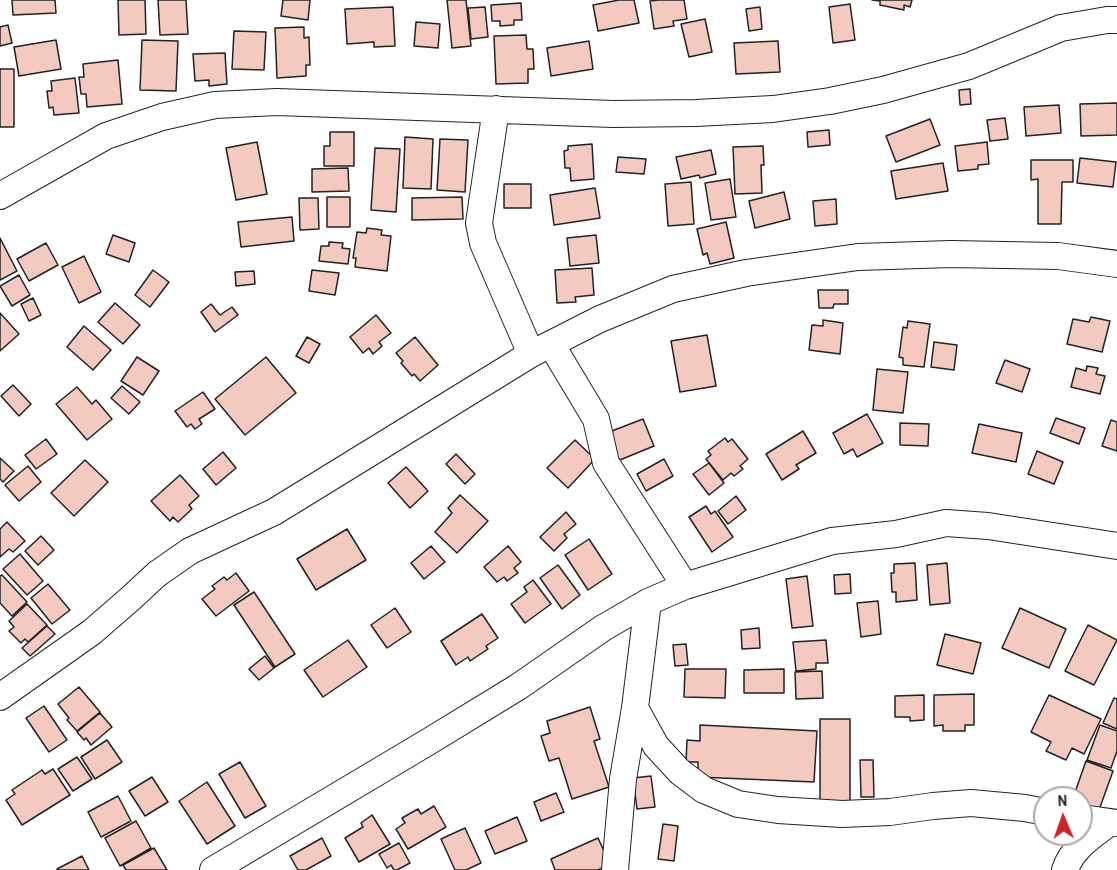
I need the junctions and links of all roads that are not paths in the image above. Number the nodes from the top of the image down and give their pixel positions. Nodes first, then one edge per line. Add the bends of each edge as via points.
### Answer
1 (1117, 20) edge
2 (496, 109) junction
3 (0, 196) edge
4 (1117, 264) edge
5 (541, 349) junction
6 (1117, 546) edge
7 (685, 586) junction
8 (648, 602) junction
9 (0, 697) edge
10 (635, 708) junction
11 (1033, 810) edge
12 (1093, 820) edge
13 (1113, 823) edge
14 (213, 870) edge
15 (615, 870) edge
16 (1065, 870) edge

1 - 2 street via 1061,28 969,66 883,90 773,110 614,114
2 - 3 street via 277,102 215,105 106,136
2 - 5 street via 479,223 483,243
4 - 5 street via 1058,256 951,254 858,257 746,273 673,289
5 - 7 street via 596,419 606,463
5 - 9 street via 274,512 190,551 157,574 92,632
6 - 7 street via 946,523 896,534 832,541
7 - 8 street
8 - 10 street
8 - 14 street via 518,687
10 - 11 street via 656,747 680,772 704,790 738,804 842,814 971,803
10 - 15 street via 623,778
12 - 13 street
13 - 16 street via 1081,844

